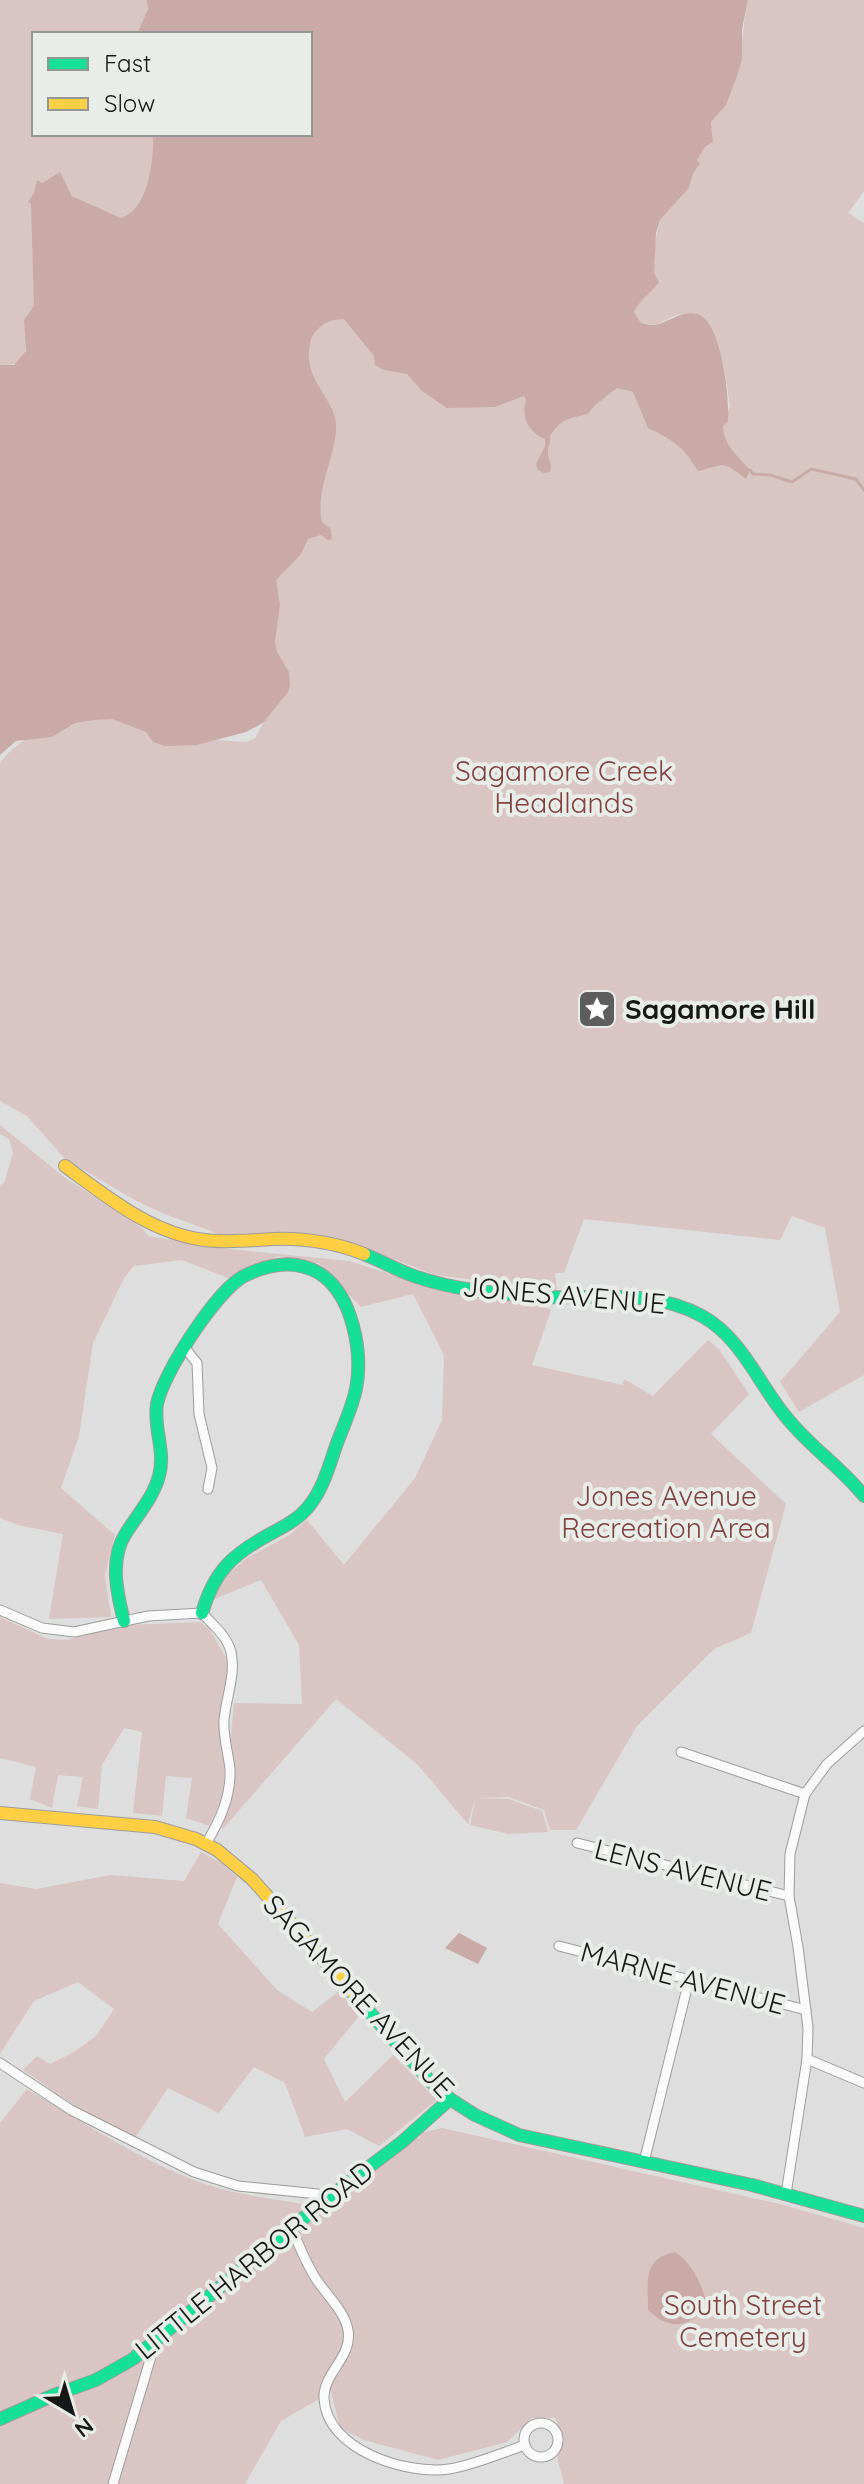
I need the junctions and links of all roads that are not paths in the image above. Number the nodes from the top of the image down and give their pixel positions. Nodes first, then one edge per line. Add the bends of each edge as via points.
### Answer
1 (65, 1166) dead end
2 (185, 1348) junction
3 (208, 1489) dead end
4 (864, 1496) edge
5 (0, 1610) edge
6 (202, 1613) junction
7 (124, 1621) junction
8 (864, 1731) edge
9 (681, 1752) dead end
10 (805, 1794) junction
11 (0, 1813) edge
12 (577, 1843) dead end
13 (206, 1844) junction
14 (789, 1896) junction
15 (559, 1946) dead end
16 (689, 1980) junction
17 (806, 2010) junction
18 (807, 2059) junction
19 (0, 2063) edge
20 (864, 2083) edge
21 (450, 2099) junction
22 (644, 2162) junction
23 (786, 2194) junction
24 (328, 2198) junction
25 (864, 2216) edge
26 (292, 2229) junction
27 (156, 2340) junction
28 (0, 2419) edge
29 (525, 2445) dead end
30 (113, 2484) edge

1 - 4 street, JONES AVENUE via 151,1222 198,1240 300,1240 358,1251 426,1280 545,1297 657,1300 690,1310 730,1337 785,1417
2 - 3 street via 197,1363 197,1398 212,1468
2 - 6 street via 230,1283 292,1265 325,1277 341,1297 356,1354 353,1400 313,1503 300,1518 226,1563
2 - 7 street via 159,1395 163,1456 155,1489 118,1553 115,1568
5 - 7 street via 60,1631
6 - 7 street
6 - 13 street via 226,1640 233,1668 224,1720 228,1795
8 - 10 street via 827,1764
9 - 10 street
10 - 14 street via 790,1854
11 - 13 street, SAGAMORE AVENUE via 155,1827
12 - 14 street, LENS AVENUE
13 - 21 street, SAGAMORE AVENUE via 252,1879
14 - 17 street
15 - 16 street, MARNE AVENUE
16 - 17 street, MARNE AVENUE
16 - 22 street
17 - 18 street
18 - 20 street
18 - 23 street
19 - 24 street via 71,2110 194,2172 238,2186
21 - 22 street, SAGAMORE AVENUE via 519,2135
21 - 24 street, LITTLE HARBOR ROAD
22 - 23 street, SAGAMORE AVENUE
23 - 25 street, SAGAMORE AVENUE
24 - 26 street, LITTLE HARBOR ROAD
26 - 27 street, LITTLE HARBOR ROAD
26 - 29 street via 305,2260 348,2327 349,2343 324,2395 336,2431 354,2447 416,2469 460,2467
27 - 28 street, LITTLE HARBOR ROAD via 96,2380
27 - 30 street

